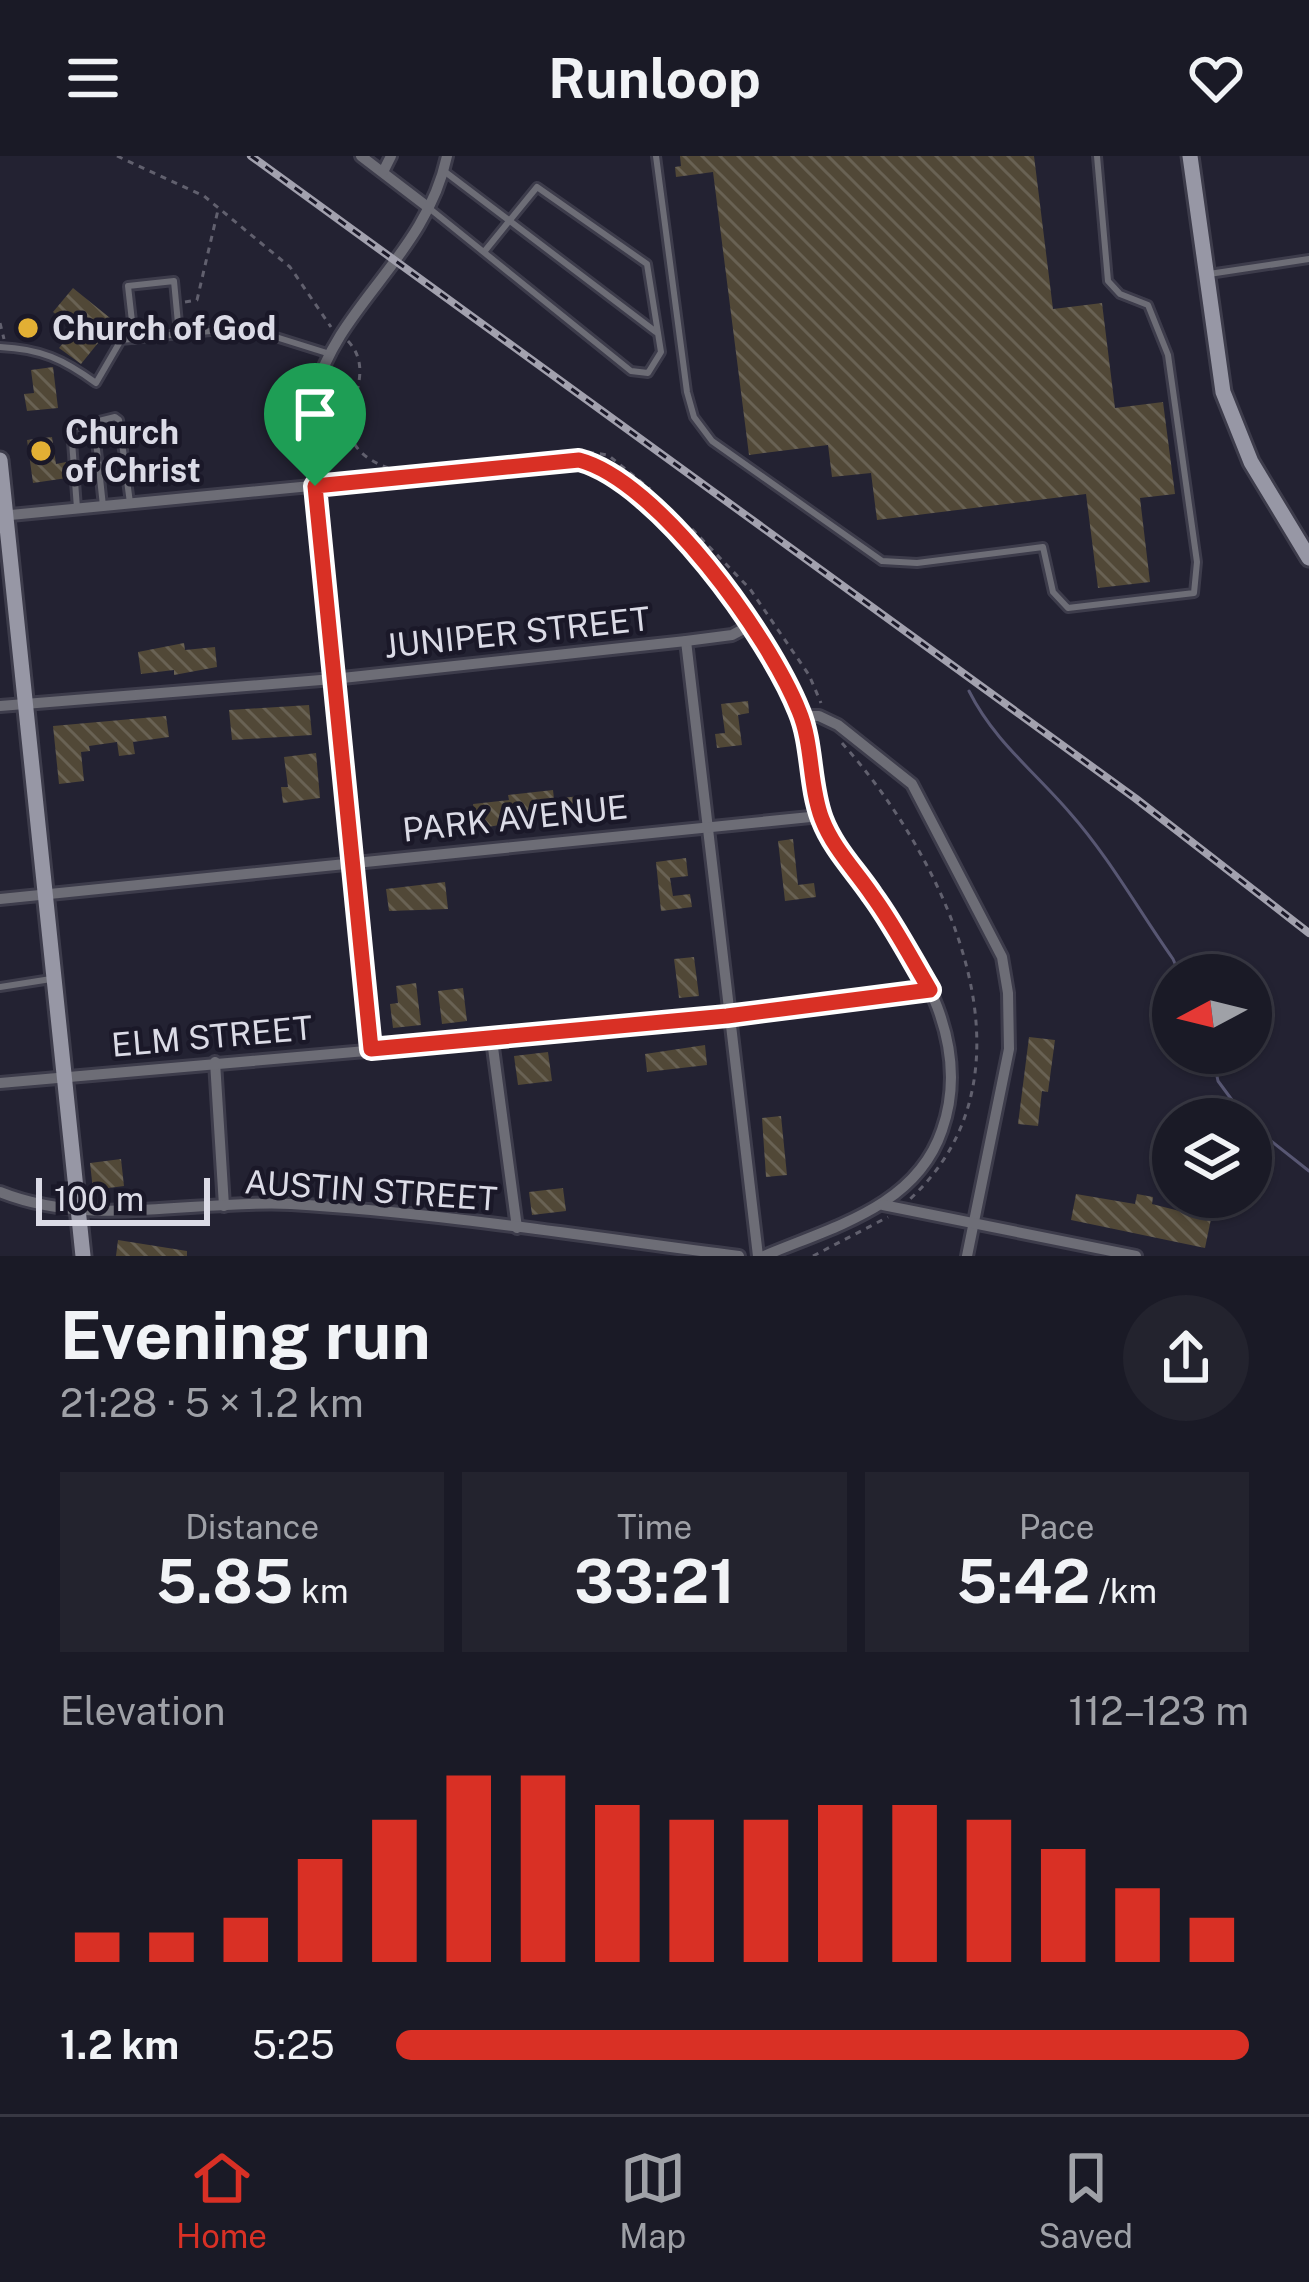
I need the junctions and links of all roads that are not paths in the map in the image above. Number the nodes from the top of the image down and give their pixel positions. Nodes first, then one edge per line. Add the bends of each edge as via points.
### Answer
1 (361, 156) edge
2 (392, 156) edge
3 (447, 156) edge
4 (656, 156) edge
5 (1097, 156) edge
6 (1190, 156) edge
7 (444, 171) junction
8 (383, 172) junction
9 (429, 208) junction
10 (511, 219) junction
11 (484, 252) junction
12 (1309, 259) edge
13 (1205, 274) junction
14 (179, 334) junction
15 (658, 334) junction
16 (134, 339) junction
17 (3, 347) edge
18 (330, 354) junction
19 (94, 422) junction
20 (0, 460) edge
21 (315, 486) junction
22 (130, 503) junction
23 (103, 506) junction
24 (77, 508) junction
25 (3, 516) edge
26 (1309, 558) edge
27 (751, 625) junction
28 (686, 641) junction
29 (333, 679) junction
30 (28, 704) junction
31 (0, 706) edge
32 (802, 716) junction
33 (820, 815) junction
34 (706, 826) junction
35 (351, 862) junction
36 (46, 895) junction
37 (0, 899) edge
38 (54, 978) junction
39 (0, 987) edge
40 (930, 990) junction
41 (727, 1016) junction
42 (492, 1040) junction
43 (371, 1049) junction
44 (215, 1062) junction
45 (64, 1077) junction
46 (0, 1083) edge
47 (0, 1192) edge
48 (883, 1205) junction
49 (224, 1206) junction
50 (78, 1210) junction
51 (971, 1223) junction
52 (517, 1228) junction
53 (82, 1256) edge
54 (739, 1256) edge
55 (761, 1256) edge
56 (967, 1256) edge
57 (1136, 1256) edge

1 - 8 street
2 - 8 street
3 - 7 street
4 - 5 lane via 687,392 712,440 883,561 1043,547 1053,592 1068,608 1194,593 1197,562 1168,355 1148,305 1108,281
6 - 13 street
7 - 9 street
7 - 10 lane
8 - 9 street
9 - 11 lane
9 - 18 street
10 - 11 lane
10 - 15 lane
10 - 15 lane via 537,187 647,264
11 - 15 lane via 631,371 648,373 661,352
12 - 13 lane
13 - 26 street via 1235,428
14 - 16 lane
14 - 16 lane via 174,281 128,286
14 - 18 lane via 263,333
16 - 17 lane via 121,340 96,383 59,357
18 - 21 street via 314,397
19 - 22 lane via 119,420
19 - 23 lane
19 - 24 lane via 69,433
20 - 25 street
21 - 22 street
21 - 27 street via 552,461 602,466 721,578
21 - 29 street
22 - 23 street
23 - 24 street
24 - 25 street
25 - 30 street
27 - 28 street, JUNIPER STREET
27 - 32 street
28 - 29 street, JUNIPER STREET
28 - 34 street
29 - 30 street, JUNIPER STREET
29 - 35 street
30 - 31 street, JUNIPER STREET
30 - 36 street
32 - 33 street
32 - 51 street via 838,725 912,784 1002,957 1009,1049
33 - 34 street, PARK AVENUE
33 - 40 street
34 - 35 street, PARK AVENUE
34 - 41 street
35 - 36 street, PARK AVENUE
35 - 43 street
36 - 37 street, PARK AVENUE
36 - 38 street
38 - 39 lane
38 - 45 street
40 - 41 street, ELM STREET
40 - 48 street via 954,1079 944,1127 915,1179
41 - 42 street, ELM STREET
41 - 55 street
42 - 43 street, ELM STREET
42 - 52 street
43 - 44 street, ELM STREET
44 - 45 street, ELM STREET
44 - 49 street
45 - 46 street, ELM STREET
45 - 50 street
47 - 50 street, AUSTIN STREET
48 - 51 street
48 - 55 street
49 - 50 street, AUSTIN STREET
49 - 52 street, AUSTIN STREET via 362,1209
50 - 53 street
51 - 56 street
51 - 57 street
52 - 54 street, AUSTIN STREET

